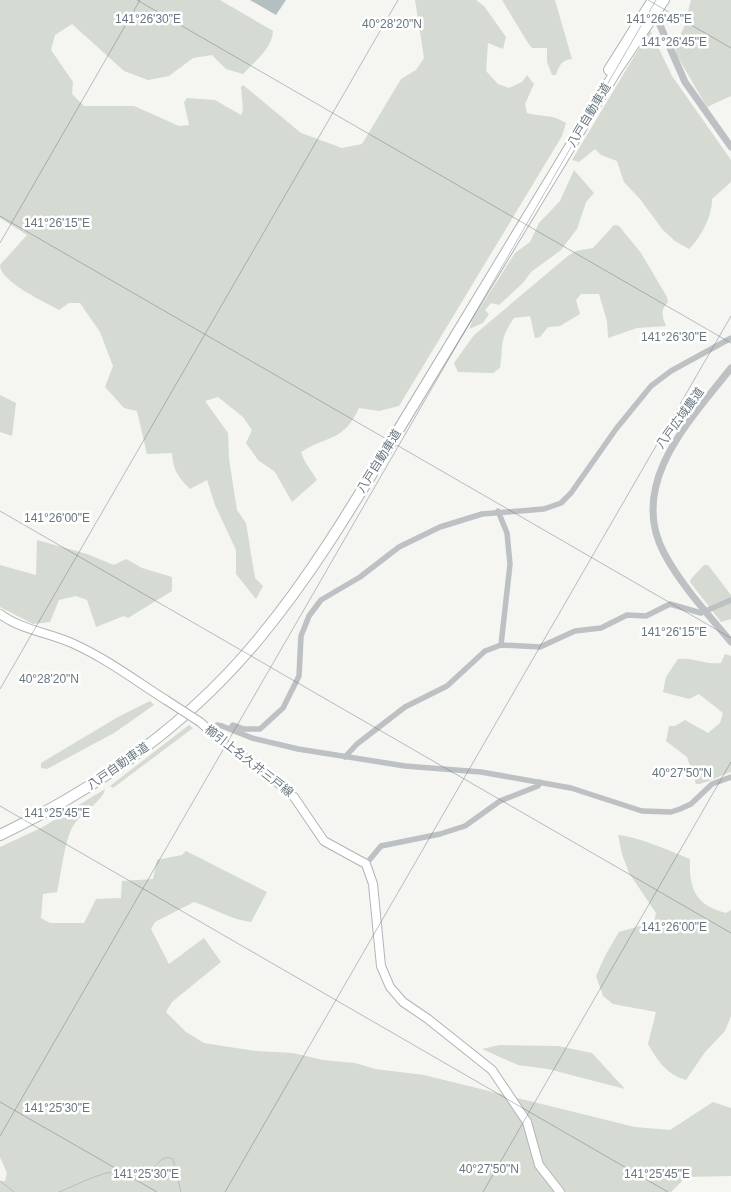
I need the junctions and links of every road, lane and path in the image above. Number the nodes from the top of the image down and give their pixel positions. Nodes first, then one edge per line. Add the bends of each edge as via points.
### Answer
1 (653, 0) edge
2 (664, 0) edge
3 (659, 23) dead end
4 (731, 148) edge
5 (731, 338) edge
6 (731, 368) edge
7 (498, 511) junction
8 (731, 600) edge
9 (706, 610) junction
10 (0, 614) edge
11 (731, 642) edge
12 (501, 645) junction
13 (230, 729) junction
14 (210, 730) junction
15 (345, 757) junction
16 (731, 777) edge
17 (540, 782) junction
18 (0, 830) edge
19 (0, 835) edge
20 (366, 864) junction
21 (560, 1192) edge

1 - 18 highway, 八戸自動車道 via 349,502 275,612 194,701 142,745 65,796
2 - 19 highway, 八戸自動車道 via 616,71 327,546 266,630 200,702 145,748 67,800
3 - 4 street via 686,82
5 - 7 street via 671,371 651,386 561,503 544,508
6 - 9 street, 八戸広域農道 via 667,454 654,496 655,522 663,552
7 - 12 street via 507,533 510,564
7 - 13 street via 457,520 416,538 399,547 360,578 321,600 309,616 301,636 299,676 283,708 260,729 234,725
8 - 9 street
9 - 11 street, 八戸広域農道
9 - 12 street via 698,613 670,604 646,616 627,615 601,628 575,631 540,647
10 - 14 main road, 櫛引上名久井三戸線, bridge via 83,648
12 - 15 street via 486,651 447,686 405,707
13 - 14 street via 217,725
13 - 15 street via 274,744
14 - 20 main road, 櫛引上名久井三戸線 via 294,797 328,844
15 - 17 street
16 - 17 street via 712,784 691,804 671,812 633,810 588,792
17 - 20 street via 538,786 500,801 465,826 381,846
20 - 21 main road via 373,884 380,957 386,980 403,1002 492,1070 527,1122 539,1165

